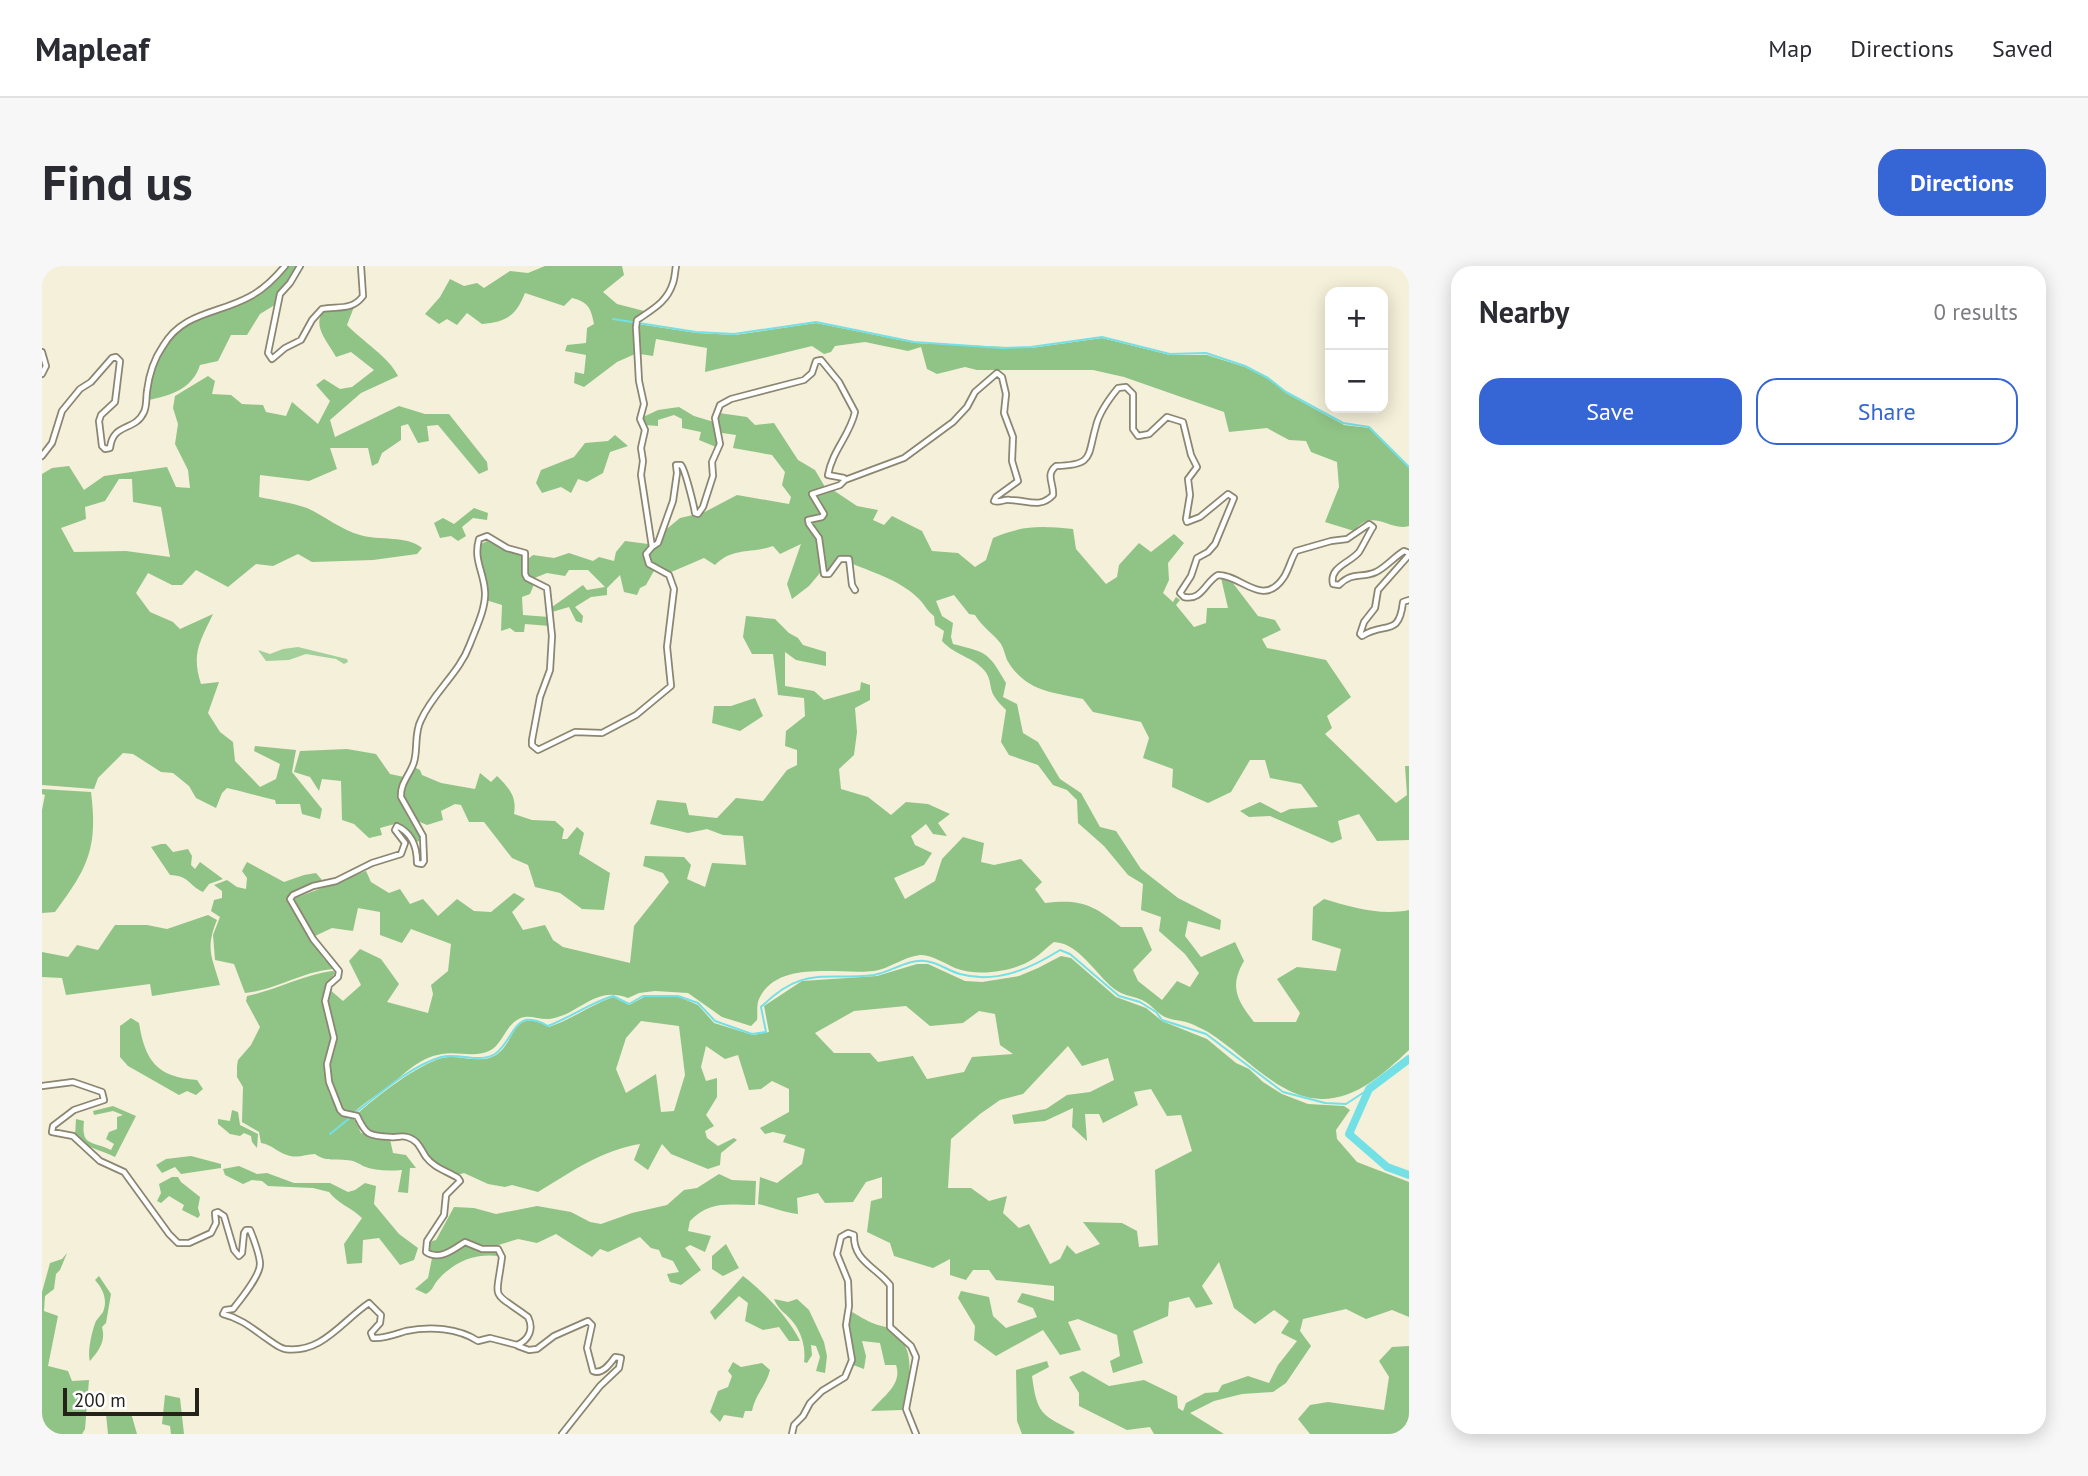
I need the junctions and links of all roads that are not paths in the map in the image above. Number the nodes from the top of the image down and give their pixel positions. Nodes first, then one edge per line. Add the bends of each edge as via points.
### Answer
1 (285, 266) edge
2 (300, 266) edge
3 (361, 266) edge
4 (676, 266) edge
5 (42, 352) edge
6 (42, 374) edge
7 (42, 456) edge
8 (845, 480) junction
9 (652, 547) junction
10 (1409, 554) edge
11 (855, 590) dead end
12 (1409, 600) edge
13 (42, 1086) edge
14 (517, 1345) junction
15 (562, 1434) edge
16 (792, 1434) edge
17 (916, 1434) edge

1 - 7 street via 247,299 199,314 178,326 153,365 143,415 111,438 110,449 102,446 99,421 117,397 120,361 116,357 62,411 55,436
2 - 3 street via 280,295 268,353 272,359 301,340 322,309 351,307 358,302 363,296
4 - 9 street via 668,295 638,320 636,327 644,404 640,419 645,430 641,475
5 - 6 street via 46,366
8 - 9 street via 828,475 855,412 839,382 819,359 804,380 720,405 715,418 720,444 701,512 695,513 685,469 676,465 673,501 658,543
8 - 10 street via 904,458 953,422 975,392 1000,373 1018,481 994,501 1039,503 1053,495 1053,468 1081,464 1089,457 1098,420 1118,388 1126,387 1133,394 1133,429 1138,436 1149,434 1167,417 1185,426 1197,467 1188,479 1187,522 1228,494 1234,498 1215,544 1197,558 1180,593 1184,597 1194,598 1218,575 1267,591 1283,579 1296,551 1348,539 1369,524 1373,527 1360,550 1334,572 1333,584 1339,585 1350,575 1373,573 1404,551
8 - 11 street via 812,494 824,514 808,524 819,538 824,573 829,574 840,559 849,559
9 - 14 street via 646,555 649,564 669,575 674,589 667,647 671,686 636,715 601,733 575,732 538,750 532,740 551,661 547,588 527,578 525,553 487,536 479,539 476,557 484,603 460,665 419,722 414,761 401,790 424,840 424,861 417,863 414,842 397,826 395,830 405,842 401,854 290,899 339,971 325,1001 334,1038 327,1064 329,1082 340,1110 357,1116 361,1129 368,1133 411,1138 434,1165 458,1178 446,1195 444,1215 427,1241 426,1252 440,1255 465,1242 498,1249 502,1256 497,1294 531,1323 529,1335
10 - 12 street via 1378,590 1375,608 1360,634 1393,625 1401,617 1403,602
13 - 14 street via 73,1082 102,1092 104,1100 74,1110 53,1125 52,1132 73,1136 100,1161 124,1172 178,1243 211,1233 215,1213 221,1212 239,1256 244,1233 250,1230 259,1269 238,1303 223,1314 284,1349 302,1350 320,1342 369,1303 381,1315 373,1338 418,1329 455,1330 478,1341 490,1338
14 - 15 street via 534,1350 588,1321 592,1325 587,1348 593,1371 621,1358 619,1368
16 - 17 street via 810,1403 845,1377 851,1367 846,1325 848,1280 837,1248 848,1233 860,1259 890,1285 890,1327 916,1357 906,1409

